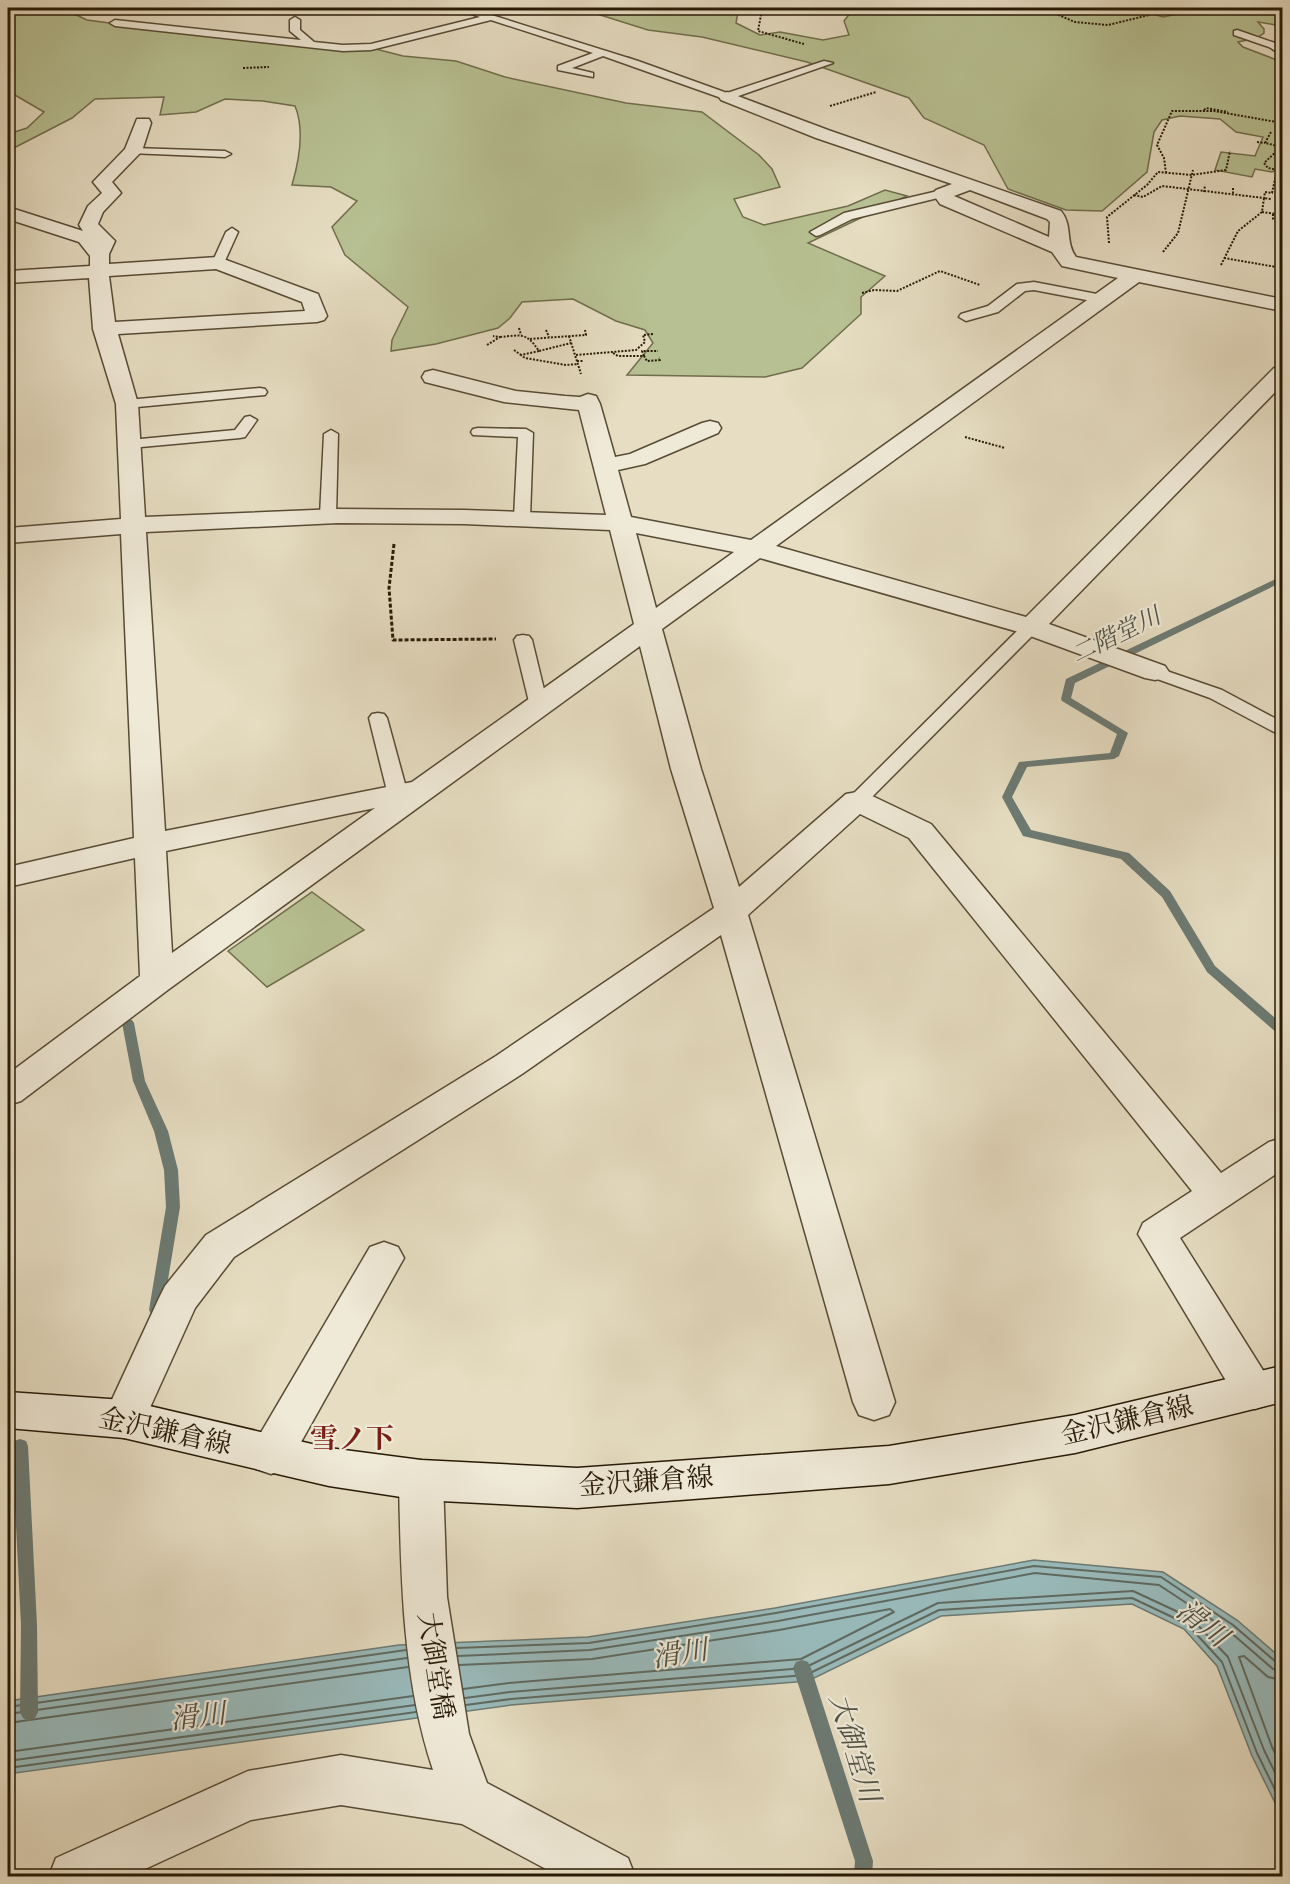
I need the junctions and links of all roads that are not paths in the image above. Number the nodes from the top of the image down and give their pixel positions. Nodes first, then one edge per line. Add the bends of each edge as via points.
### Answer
1 (461, 8) edge
2 (489, 18) junction
3 (295, 20) dead end
4 (115, 23) dead end
5 (1236, 33) dead end
6 (421, 36) junction
7 (310, 43) junction
8 (441, 43) dead end
9 (1282, 52) edge
10 (603, 54) junction
11 (828, 63) road end
12 (589, 75) dead end
13 (699, 87) junction
14 (683, 92) dead end
15 (727, 97) junction
16 (143, 123) dead end
17 (133, 151) junction
18 (225, 154) dead end
19 (970, 184) junction
20 (942, 194) junction
21 (8, 213) edge
22 (232, 232) dead end
23 (816, 232) dead end
24 (1059, 248) junction
25 (99, 263) junction
26 (218, 263) junction
27 (1134, 276) junction
28 (8, 277) edge
29 (1102, 299) junction
30 (1282, 305) edge
31 (966, 317) dead end
32 (104, 329) junction
33 (1282, 373) edge
34 (433, 377) dead end
35 (260, 392) dead end
36 (127, 404) junction
37 (250, 420) dead end
38 (710, 428) dead end
39 (478, 432) dead end
40 (331, 434) dead end
41 (130, 444) junction
42 (606, 466) junction
43 (328, 516) junction
44 (522, 518) junction
45 (622, 524) junction
46 (135, 525) junction
47 (8, 536) edge
48 (757, 549) junction
49 (649, 626) junction
50 (1031, 627) junction
51 (523, 640) road end
52 (1155, 672) joint
53 (539, 706) junction
54 (378, 718) dead end
55 (1282, 729) edge
56 (412, 792) junction
57 (857, 801) junction
58 (150, 844) junction
59 (8, 877) edge
60 (731, 912) junction
61 (157, 981) junction
62 (8, 1092) edge
63 (1282, 1152) edge
64 (1217, 1194) junction
65 (384, 1257) dead end
66 (1269, 1388) edge
67 (874, 1402) dead end
68 (8, 1410) edge
69 (124, 1419) junction
70 (271, 1455) junction
71 (421, 1480) junction
72 (468, 1800) junction
73 (74, 1876) edge
74 (610, 1876) edge

1 - 2 lane
2 - 6 lane
2 - 10 lane
3 - 7 lane via 295,31
4 - 7 lane
5 - 9 lane
6 - 7 lane via 371,47
6 - 8 lane
10 - 12 lane via 562,68
10 - 13 lane
11 - 15 lane
13 - 14 lane
13 - 15 lane
15 - 19 street
16 - 17 street
17 - 18 lane
17 - 25 street via 102,182 112,193 95,210 88,225 105,242
19 - 20 street
19 - 24 street via 1054,215 1059,221
20 - 23 lane via 848,216
20 - 24 street via 946,200
21 - 25 street via 86,238
22 - 26 lane
24 - 27 street via 1070,262
25 - 26 street
25 - 28 street
25 - 32 street
26 - 32 street via 311,297 317,316
27 - 29 street
27 - 30 street
29 - 31 lane via 1022,287 993,309
29 - 48 street
32 - 36 street
33 - 50 street
34 - 42 street via 523,399 587,394
35 - 36 lane
36 - 41 street
37 - 41 lane via 240,434
38 - 42 street via 637,459
39 - 44 lane via 526,433
40 - 43 lane
41 - 46 street
42 - 45 street
43 - 44 street
43 - 46 street
44 - 45 street
45 - 48 street
45 - 49 street
46 - 47 street
46 - 58 street
48 - 49 street
48 - 50 street
49 - 53 street
49 - 60 street via 686,769
50 - 52 street
50 - 57 lane
51 - 53 lane
52 - 55 lane via 1216,694
53 - 56 street
54 - 56 lane
56 - 58 street
56 - 61 street
57 - 60 street
57 - 64 street via 920,831
58 - 59 street
58 - 61 street
60 - 67 street
60 - 69 street via 509,1065 220,1246 179,1298
61 - 62 street
63 - 64 street
64 - 66 street via 1157,1234
65 - 70 street
66 - 71 street, 金沢鎌倉線 via 1075,1434 889,1465 577,1488
68 - 69 street, 金沢鎌倉線
69 - 70 street, 金沢鎌倉線
70 - 71 street, 金沢鎌倉線
71 - 72 street, 大御堂橋 via 424,1597 445,1734
72 - 73 street via 341,1780 248,1796
72 - 74 street

